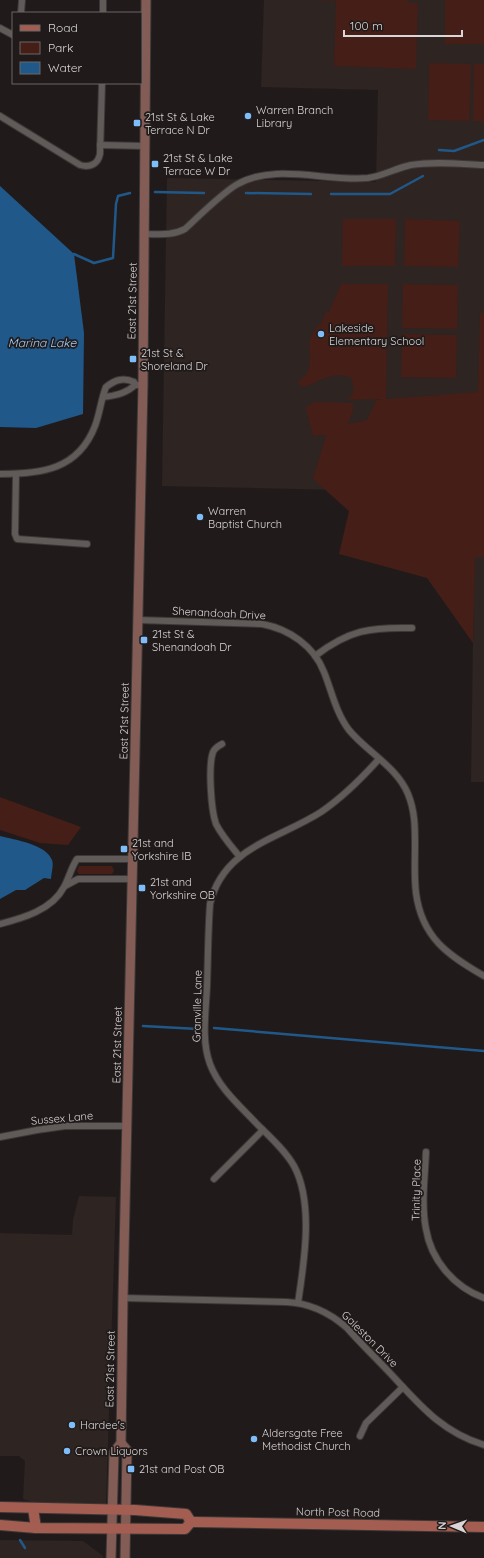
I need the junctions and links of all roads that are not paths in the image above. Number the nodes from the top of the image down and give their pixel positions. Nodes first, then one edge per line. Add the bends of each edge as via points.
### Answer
1 (22, 0) edge
2 (103, 0) edge
3 (146, 0) edge
4 (21, 12) edge
5 (103, 12) edge
6 (0, 28) edge
7 (12, 35) edge
8 (102, 84) edge
9 (0, 116) edge
10 (100, 145) junction
11 (144, 146) junction
12 (484, 165) edge
13 (145, 234) junction
14 (139, 385) junction
15 (104, 397) junction
16 (0, 474) edge
17 (16, 474) junction
18 (87, 544) dead end
19 (138, 620) junction
20 (412, 628) dead end
21 (315, 656) junction
22 (222, 744) dead end
23 (379, 759) junction
24 (240, 857) junction
25 (133, 860) junction
26 (132, 879) junction
27 (65, 886) junction
28 (0, 924) edge
29 (484, 976) edge
30 (127, 1126) junction
31 (263, 1130) junction
32 (0, 1137) edge
33 (426, 1152) dead end
34 (214, 1178) dead end
35 (123, 1298) junction
36 (484, 1298) edge
37 (298, 1303) junction
38 (403, 1387) junction
39 (360, 1436) dead end
40 (120, 1443) junction
41 (484, 1446) edge
42 (0, 1508) edge
43 (33, 1508) junction
44 (112, 1510) junction
45 (126, 1510) junction
46 (191, 1522) junction
47 (0, 1525) edge
48 (484, 1527) edge
49 (36, 1528) junction
50 (112, 1528) junction
51 (126, 1528) junction
52 (111, 1558) edge
53 (125, 1558) edge

1 - 4 street
2 - 5 street
3 - 11 main road, East 21st Street
6 - 7 street
8 - 10 street
9 - 10 street via 83,166 98,162
10 - 11 street
11 - 13 main road, East 21st Street
12 - 13 street via 413,165 366,178 282,174 259,177 236,185 179,232
13 - 14 main road, East 21st Street
14 - 15 street via 120,394
14 - 15 street via 129,380 118,380 106,387
14 - 19 main road, East 21st Street
15 - 17 street via 94,430 74,456 48,470
16 - 17 street
17 - 18 street via 16,539
19 - 21 street, Shenandoah Drive via 265,624 291,634
19 - 25 main road, East 21st Street
20 - 21 street via 386,627 362,631 338,640
21 - 23 street, Shenandoah Drive via 324,671 343,720
22 - 24 street via 214,750 212,758 213,814 226,840
23 - 24 street, Granville Lane via 351,789 328,807 253,847
23 - 29 street, Shenandoah Drive via 401,780 412,804 415,819 415,888 423,920 447,952
24 - 31 street, Granville Lane via 221,879 210,904 205,1041 210,1064 218,1081
25 - 26 main road, East 21st Street
25 - 27 street via 77,859
26 - 27 street via 78,879
26 - 30 main road, East 21st Street
27 - 28 street via 56,899 46,906
30 - 32 street, Sussex Lane via 65,1126
30 - 35 main road, East 21st Street
31 - 34 street
31 - 37 street, Granville Lane via 294,1165 305,1196 304,1254
33 - 36 street, Trinity Place via 424,1217 432,1250 450,1277 467,1290
35 - 37 street, Galeston Drive
35 - 40 main road, East 21st Street
37 - 38 street, Galeston Drive via 323,1311 340,1321
38 - 39 street via 368,1420
38 - 41 street, Galeston Drive via 444,1427
40 - 44 main road, East 21st Street via 114,1452
40 - 45 main road, East 21st Street via 127,1450
42 - 43 main road, North Post Road
43 - 44 main road, North Post Road
43 - 49 main road
44 - 45 main road, North Post Road
44 - 50 main road, East 21st Street
45 - 46 main road, North Post Road via 186,1514
45 - 51 main road, East 21st Street
46 - 48 main road, North Post Road
46 - 51 main road, North Post Road via 185,1529
47 - 49 main road, North Post Road
49 - 50 main road, North Post Road
50 - 51 main road, North Post Road
50 - 52 main road, East 21st Street
51 - 53 main road, East 21st Street

